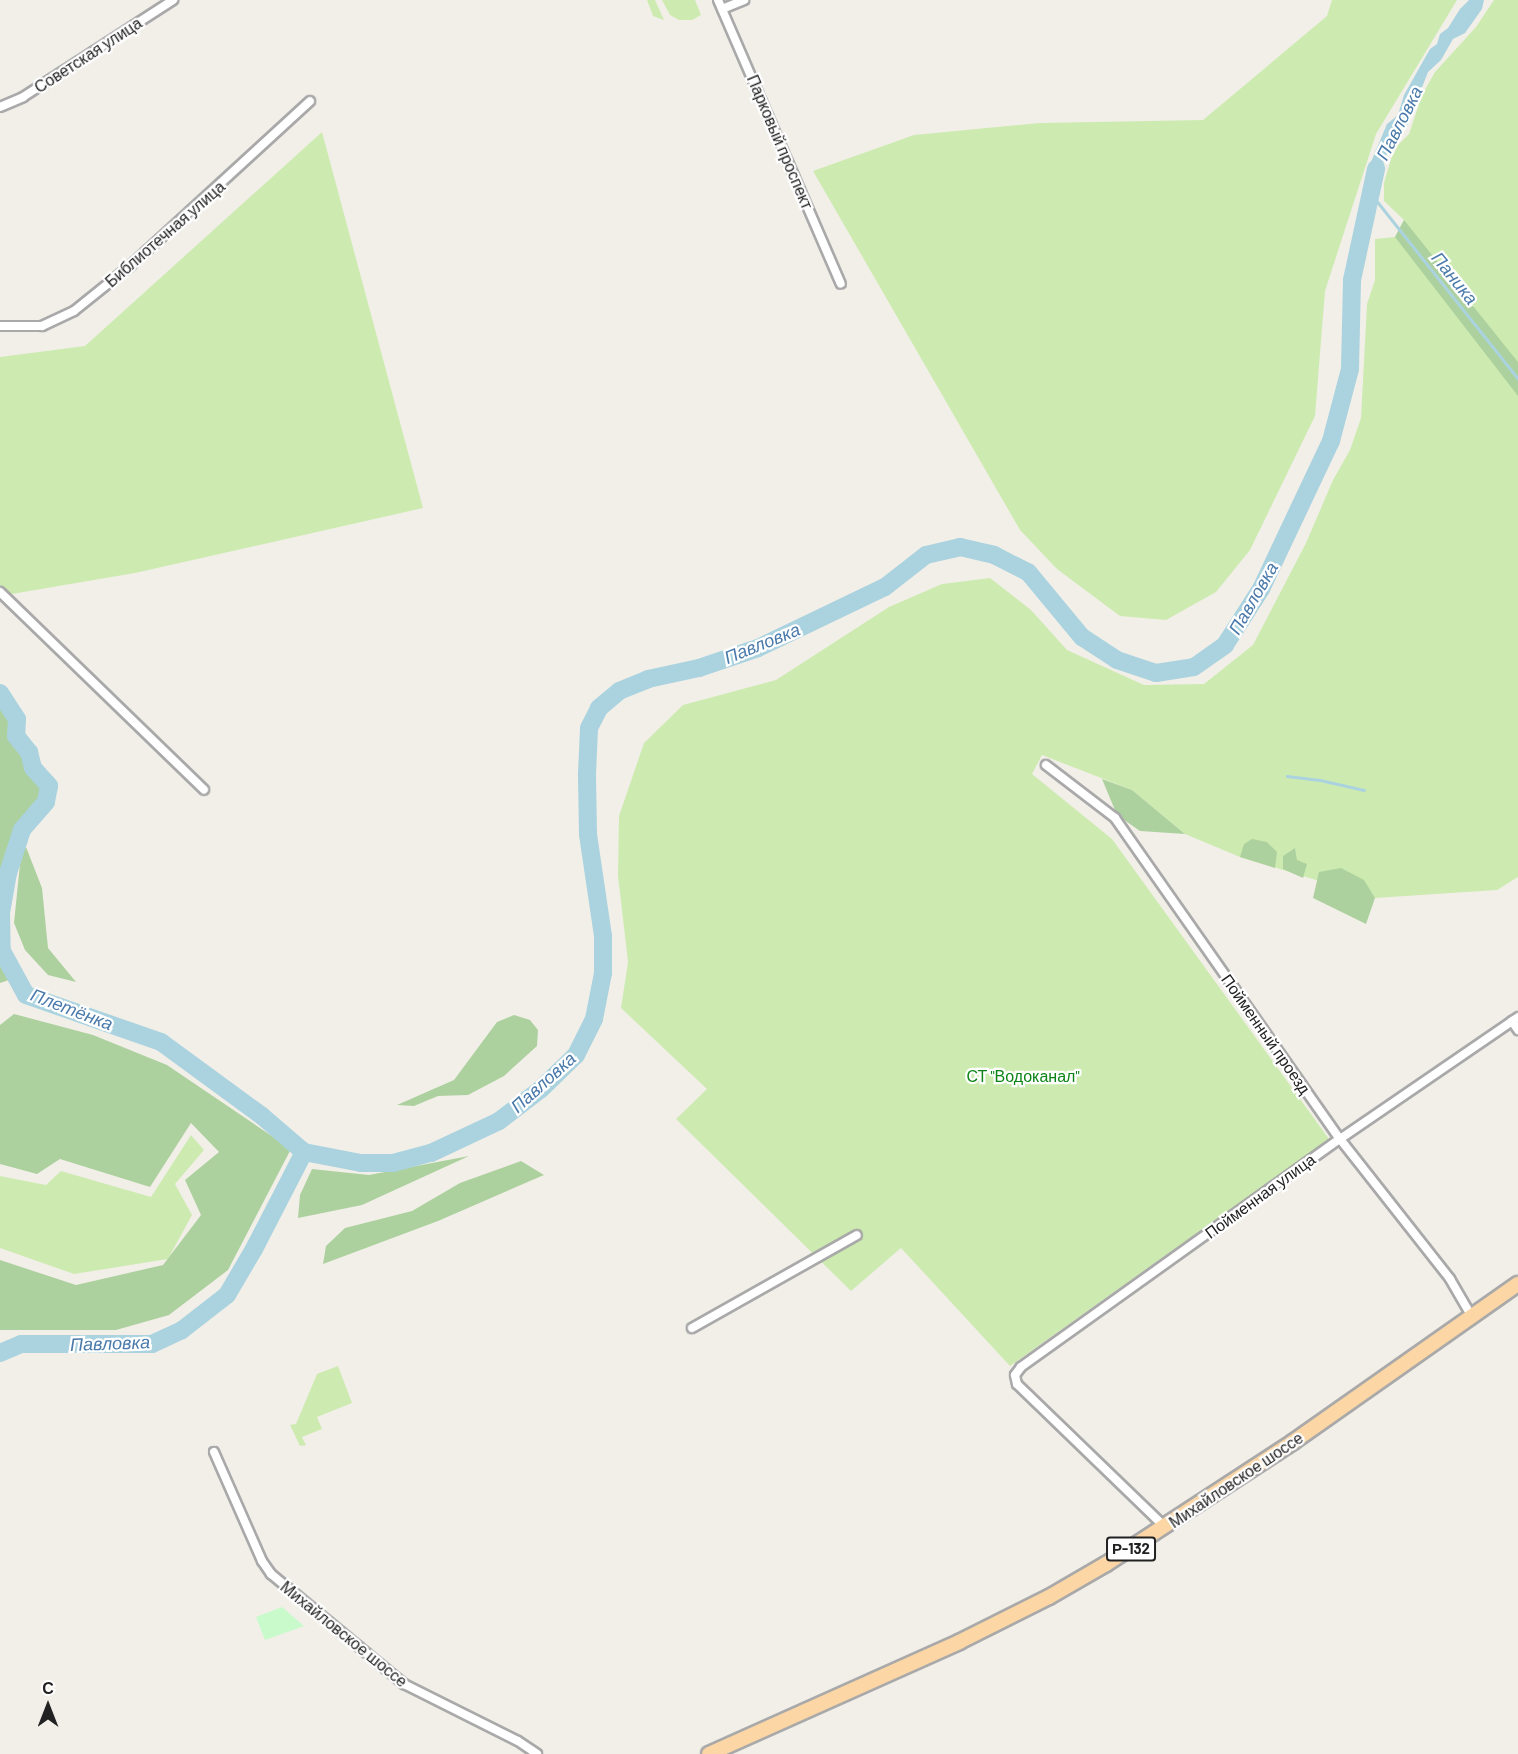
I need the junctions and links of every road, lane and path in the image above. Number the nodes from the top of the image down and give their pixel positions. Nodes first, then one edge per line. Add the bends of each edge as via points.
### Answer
1 (173, 0) edge
2 (744, 0) edge
3 (720, 4) edge
4 (310, 101) dead end
5 (0, 107) edge
6 (841, 284) dead end
7 (0, 326) edge
8 (0, 592) edge
9 (1046, 765) dead end
10 (204, 790) dead end
11 (1515, 1019) edge
12 (1518, 1030) edge
13 (1340, 1138) junction
14 (857, 1235) dead end
15 (1518, 1284) edge
16 (1472, 1317) junction
17 (692, 1328) dead end
18 (214, 1452) dead end
19 (1166, 1527) junction
20 (537, 1754) edge
21 (709, 1754) edge

1 - 5 street, Советская улица via 23,98
2 - 3 street
3 - 6 street, Парковый проспект
4 - 7 street, Библиотечная улица via 130,266 74,311 42,326
8 - 10 street
9 - 13 street, Пойменный проезд via 1115,818
11 - 12 street
11 - 13 street, Пойменная улица
13 - 16 street, Пойменный проезд via 1450,1279
13 - 19 street, Пойменная улица via 1015,1375 1017,1384
14 - 17 street
15 - 16 main road, Михайловское шоссе / Р-132
16 - 19 main road, Михайловское шоссе / Р-132
18 - 20 street, Михайловское шоссе via 271,1574 404,1684
19 - 21 main road, Михайловское шоссе / Р-132 via 1039,1602

